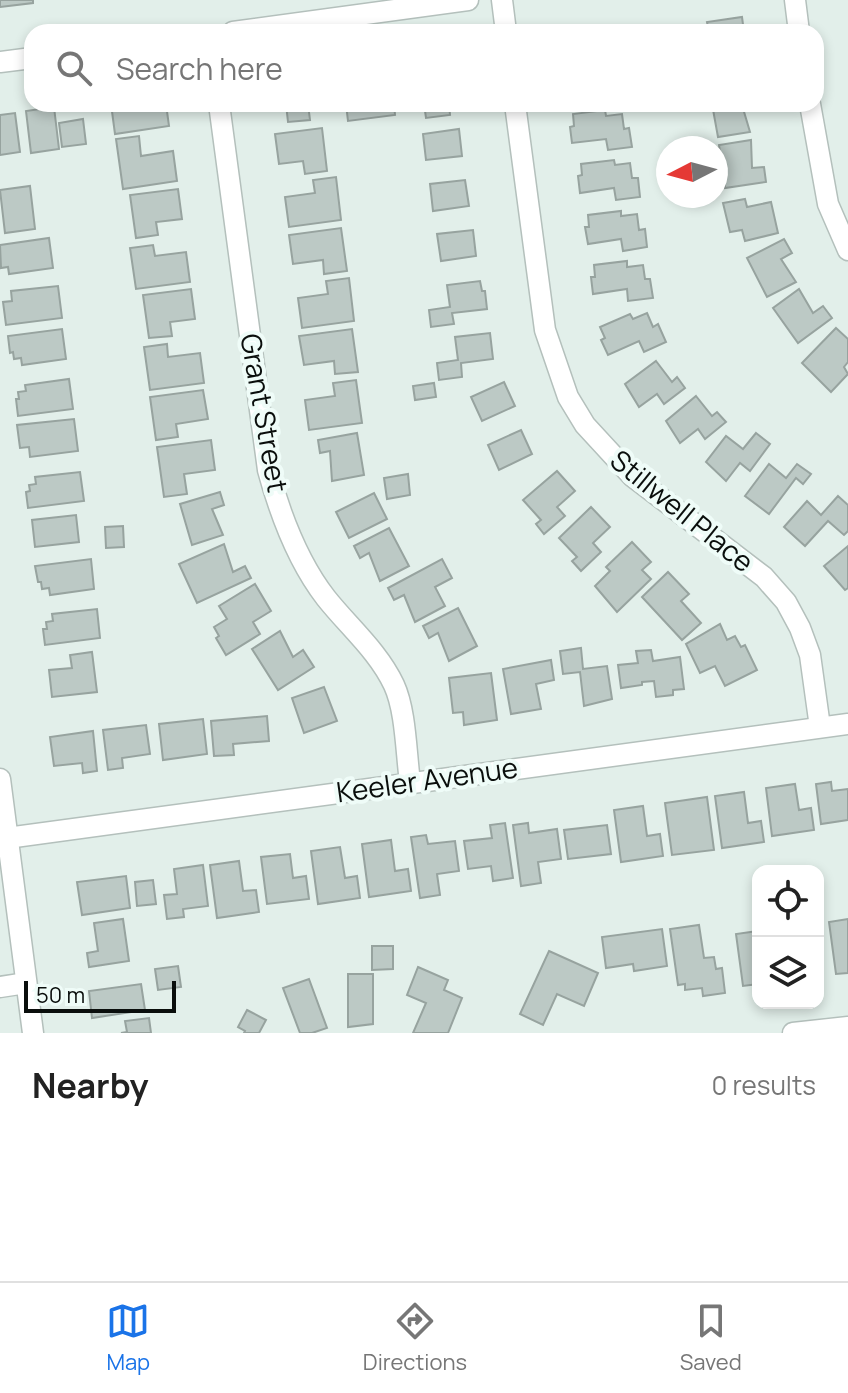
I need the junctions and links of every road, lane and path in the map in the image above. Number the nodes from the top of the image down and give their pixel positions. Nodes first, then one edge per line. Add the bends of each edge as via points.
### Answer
1 (468, 0) edge
2 (502, 0) edge
3 (795, 0) edge
4 (292, 24) edge
5 (505, 24) edge
6 (798, 24) edge
7 (24, 59) edge
8 (0, 62) edge
9 (220, 112) edge
10 (516, 112) edge
11 (811, 112) edge
12 (848, 250) edge
13 (848, 724) edge
14 (820, 727) junction
15 (0, 779) edge
16 (410, 782) junction
17 (7, 838) junction
18 (26, 983) junction
19 (0, 987) edge
20 (848, 1027) edge
21 (33, 1033) edge
22 (793, 1033) edge

1 - 4 street
2 - 5 street
3 - 6 street
7 - 8 street
9 - 16 street, Grant Street via 270,479 312,580 374,652 396,689
10 - 14 street, Stillwell Place via 545,330 568,397 585,425 632,476 764,577 786,602 810,655
11 - 12 street via 828,204
13 - 14 street, Keeler Avenue
14 - 16 street, Keeler Avenue
15 - 17 street
16 - 17 street, Keeler Avenue
17 - 18 street
18 - 19 street
18 - 21 street
20 - 22 street

